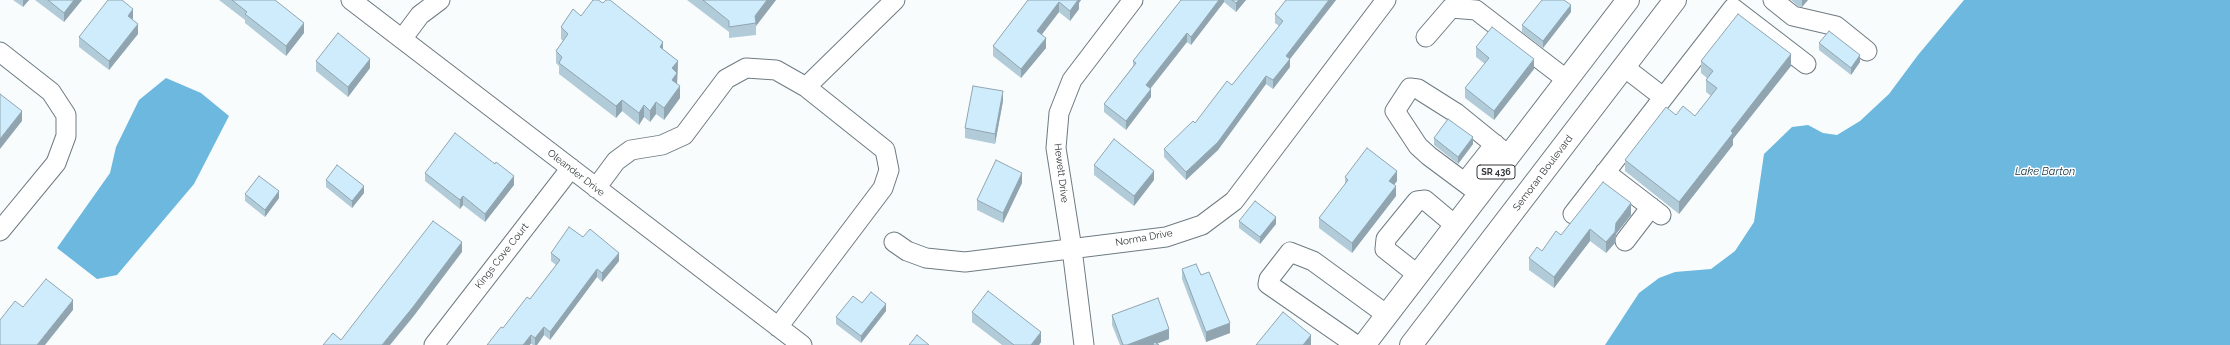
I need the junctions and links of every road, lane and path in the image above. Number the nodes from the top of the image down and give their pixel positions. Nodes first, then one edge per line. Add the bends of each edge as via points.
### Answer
1 (352, 0) edge
2 (440, 0) edge
3 (895, 0) edge
4 (1133, 0) edge
5 (1386, 0) edge
6 (1628, 0) edge
7 (1675, 0) edge
8 (1773, 0) edge
9 (418, 8) edge
10 (1426, 37) dead end
11 (402, 38) junction
12 (1867, 51) dead end
13 (0, 52) edge
14 (1806, 64) dead end
15 (1624, 67) junction
16 (1567, 80) junction
17 (806, 88) junction
18 (1664, 97) junction
19 (1502, 150) junction
20 (571, 168) junction
21 (1605, 172) junction
22 (596, 188) junction
23 (1472, 188) junction
24 (1573, 214) dead end
25 (1456, 226) junction
26 (0, 231) edge
27 (1625, 241) dead end
28 (894, 242) dead end
29 (1072, 249) junction
30 (1418, 275) junction
31 (1387, 315) junction
32 (778, 327) junction
33 (434, 345) edge
34 (802, 345) edge
35 (1084, 345) edge
36 (1356, 345) edge
37 (1364, 345) edge
38 (1411, 345) edge

1 - 11 street, Oleander Drive
2 - 9 street
3 - 17 street
4 - 29 street, Hewett Drive via 1072,80 1059,113 1056,148
5 - 29 street, Norma Drive via 1234,201 1202,225 1166,236
6 - 16 main road, SR 436
7 - 15 main road, Semoran Boulevard
8 - 12 street via 1793,16 1836,26
9 - 11 street
10 - 16 street via 1451,8 1476,10
11 - 20 street, Oleander Drive
13 - 26 street via 51,92 66,114 66,136 56,163
14 - 18 street via 1733,8
15 - 18 street
15 - 38 main road, Semoran Boulevard
16 - 19 main road, SR 436
17 - 22 street via 776,70 746,68 726,79 684,135 662,145 631,150 616,161
17 - 32 street via 885,150 889,170 883,188
18 - 21 street
19 - 23 main road, SR 436
19 - 23 street via 1456,113 1418,88 1410,88 1395,111 1418,146
20 - 22 street, Oleander Drive
20 - 33 street, Kings Cove Court
21 - 24 street
21 - 27 street via 1656,211
22 - 32 street, Oleander Drive
23 - 25 main road, SR 436
25 - 30 main road, SR 436
25 - 30 street via 1425,200 1416,201 1386,239 1385,249
28 - 29 street, Norma Drive via 907,251 926,258 965,262
29 - 35 street, Hewett Drive
30 - 31 main road, SR 436
31 - 36 street via 1313,261 1290,252 1269,279 1268,284
31 - 37 main road, SR 436
32 - 34 street, Oleander Drive

